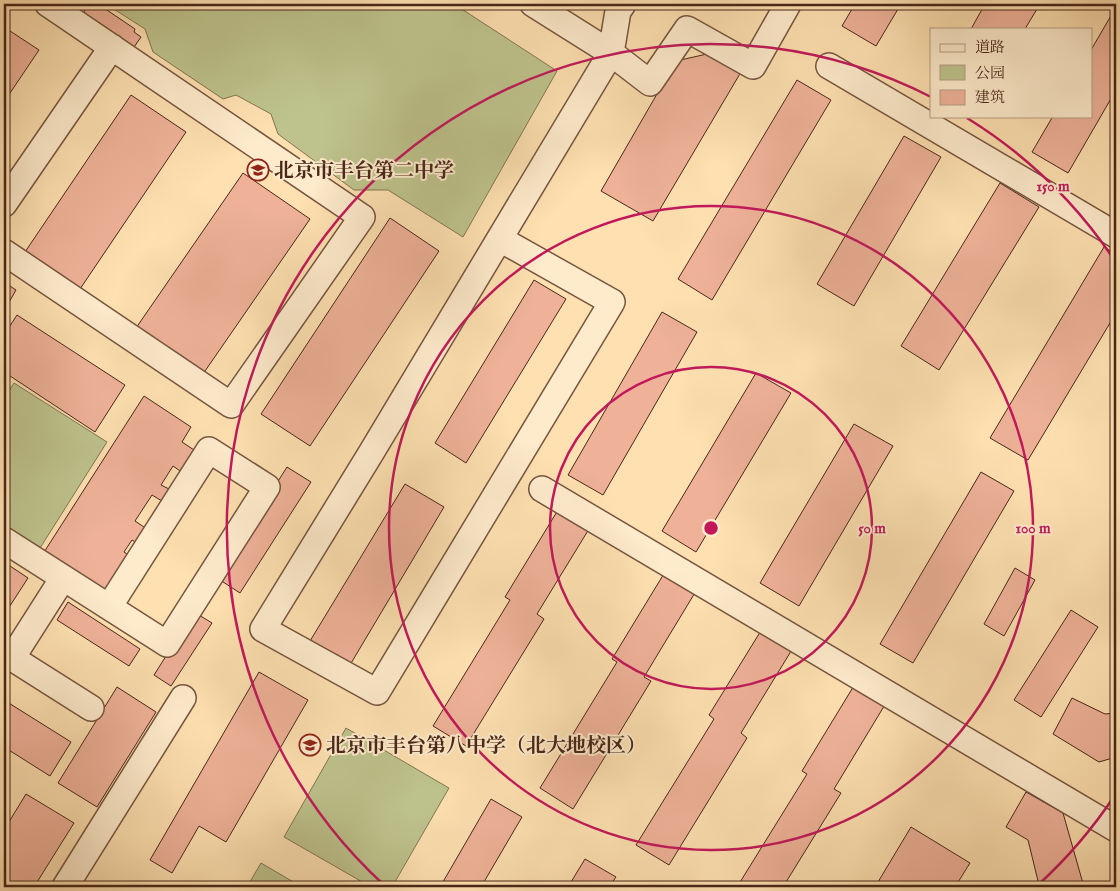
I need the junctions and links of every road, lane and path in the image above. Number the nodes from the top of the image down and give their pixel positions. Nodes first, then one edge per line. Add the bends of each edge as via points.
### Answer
1 (48, 4) edge
2 (533, 4) edge
3 (623, 4) edge
4 (788, 4) edge
5 (112, 47) junction
6 (611, 53) junction
7 (829, 66) dead end
8 (4, 204) edge
9 (1116, 235) edge
10 (500, 239) junction
11 (4, 252) edge
12 (542, 489) dead end
13 (4, 540) edge
14 (63, 578) junction
15 (108, 607) junction
16 (183, 698) dead end
17 (91, 708) dead end
18 (1116, 829) edge
19 (65, 887) edge

1 - 5 street
2 - 6 street
3 - 6 street via 618,11
4 - 6 street via 753,66 687,28 650,83
5 - 8 street
5 - 11 street via 362,217 231,405
6 - 10 street
7 - 9 street
10 - 10 street via 263,628 377,692 612,302
12 - 18 street
13 - 14 street
14 - 15 street
14 - 17 street via 12,658
15 - 15 street via 167,644 267,487 209,450
16 - 19 street

